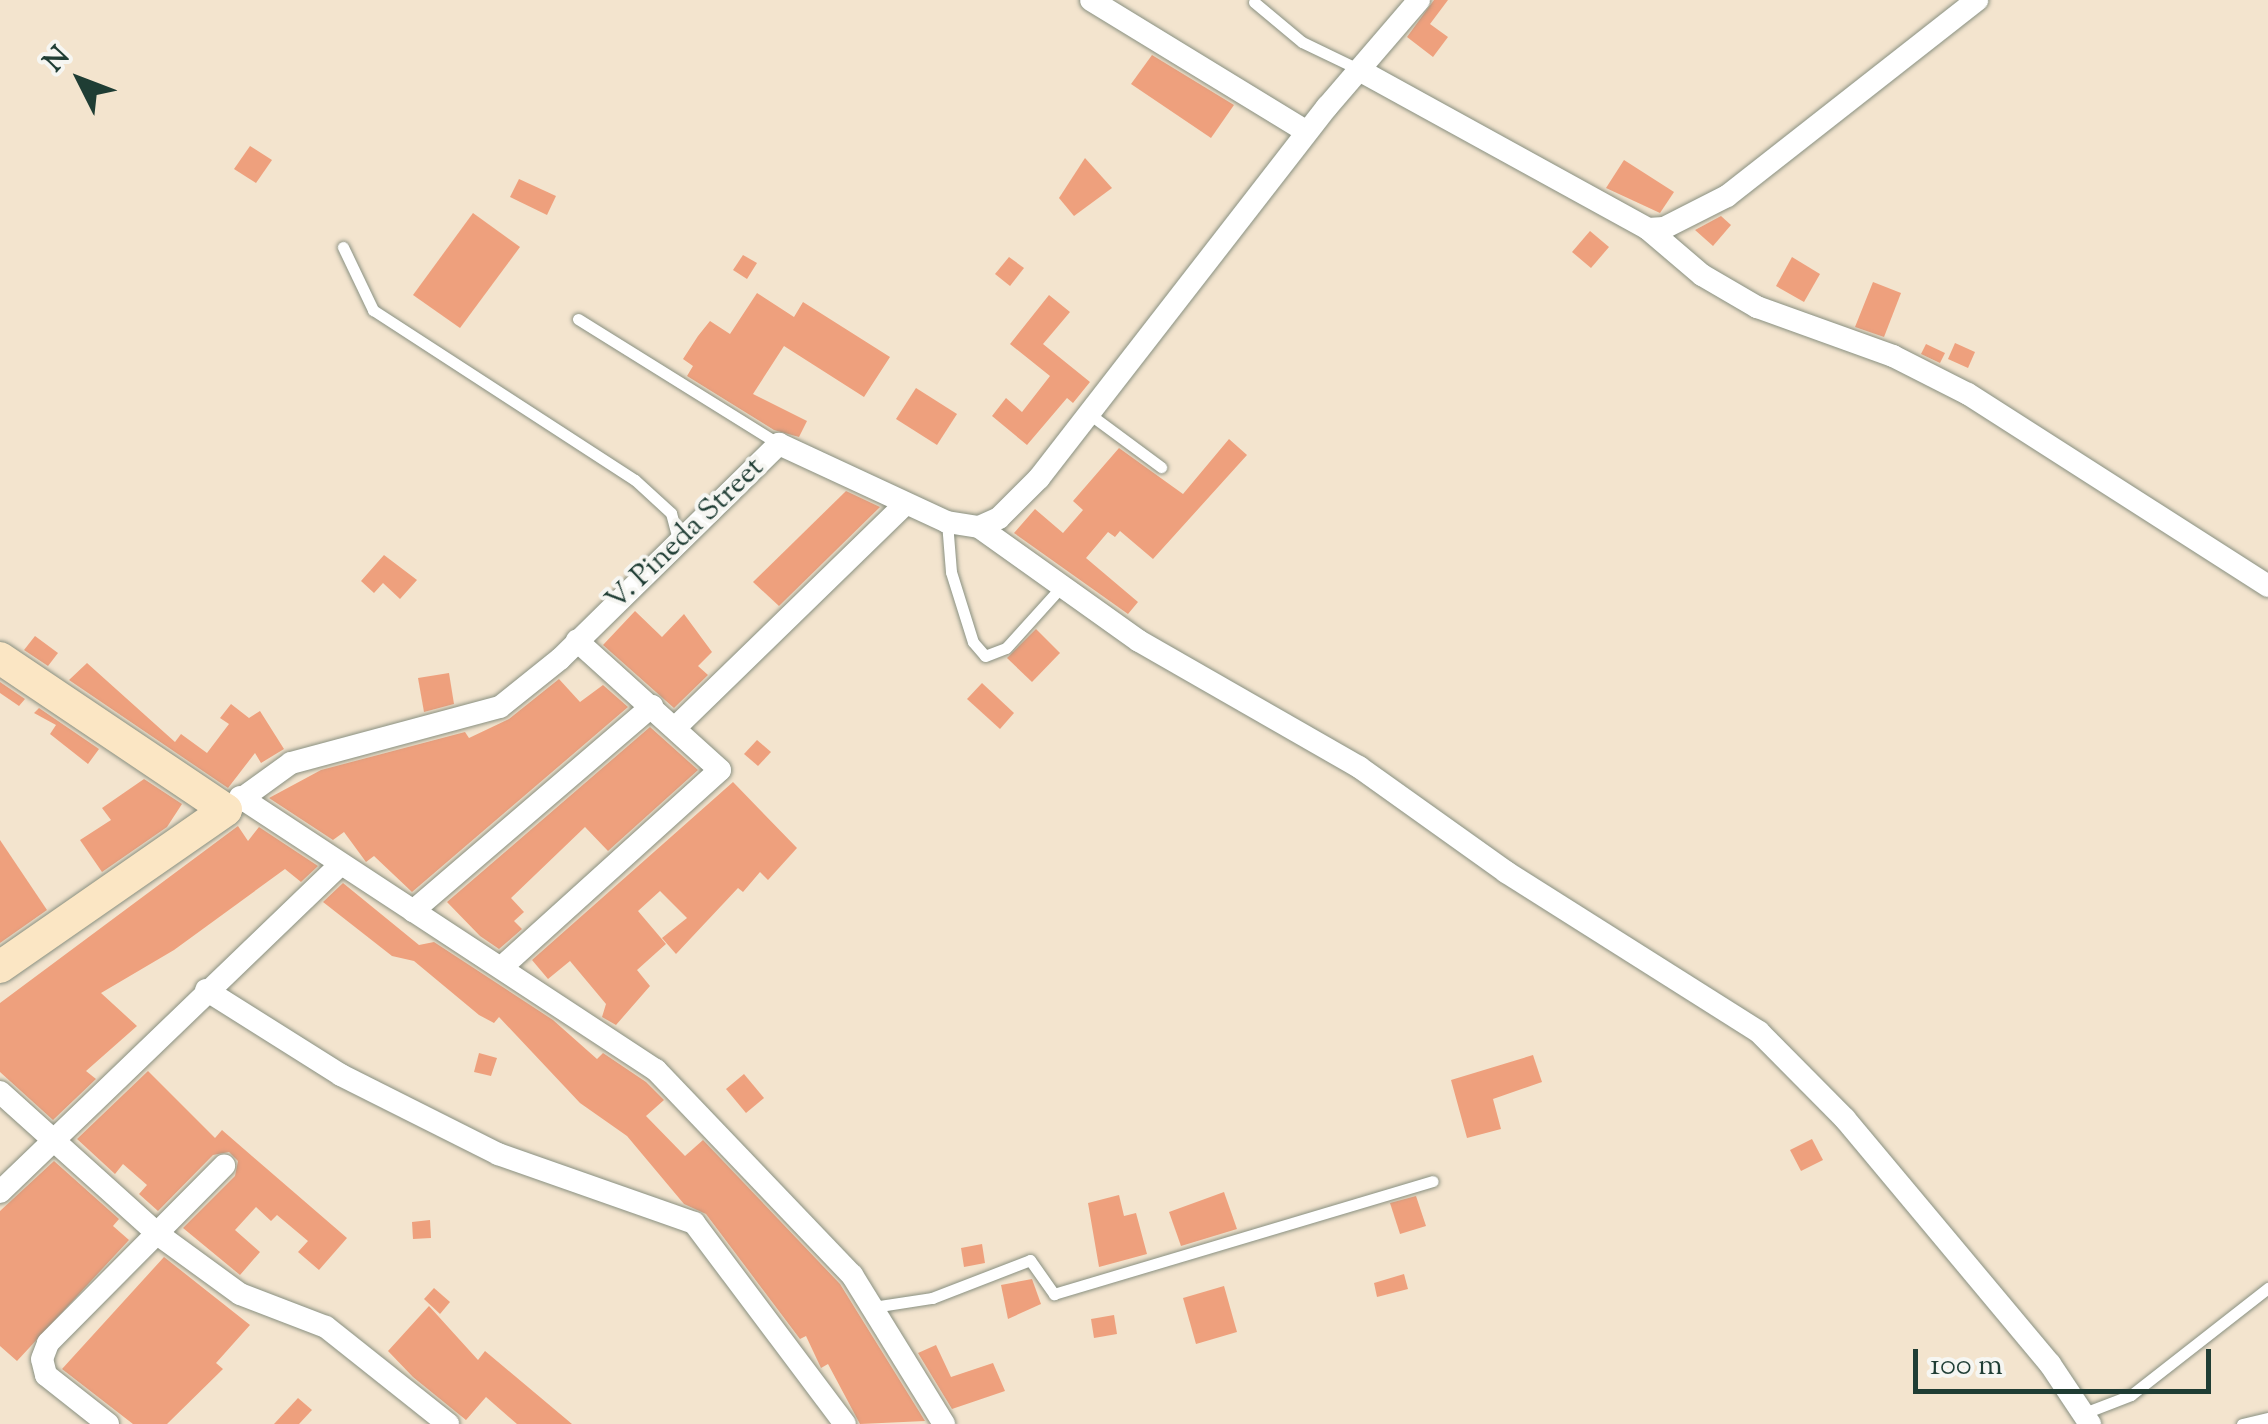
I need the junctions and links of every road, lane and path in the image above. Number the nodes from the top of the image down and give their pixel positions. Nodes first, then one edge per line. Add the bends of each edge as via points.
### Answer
1 (1091, 0) edge
2 (1418, 0) edge
3 (1977, 0) edge
4 (1254, 2) edge
5 (1361, 70) junction
6 (1308, 132) junction
7 (1648, 230) junction
8 (343, 247) dead end
9 (578, 319) dead end
10 (1088, 413) junction
11 (779, 444) junction
12 (1161, 467) dead end
13 (906, 504) junction
14 (947, 522) junction
15 (979, 527) junction
16 (679, 542) junction
17 (1062, 586) junction
18 (2268, 586) edge
19 (577, 641) junction
20 (0, 658) edge
21 (652, 706) junction
22 (676, 727) junction
23 (233, 804) junction
24 (339, 866) junction
25 (413, 911) junction
26 (503, 966) junction
27 (0, 968) edge
28 (206, 990) junction
29 (0, 1092) edge
30 (51, 1140) junction
31 (224, 1166) dead end
32 (1432, 1181) dead end
33 (0, 1192) edge
34 (159, 1234) junction
35 (2268, 1288) edge
36 (874, 1307) junction
37 (2088, 1418) edge
38 (2268, 1418) edge
39 (108, 1424) edge
40 (448, 1424) edge
41 (845, 1424) edge
42 (944, 1424) edge
43 (2242, 1424) edge

1 - 6 street
2 - 5 street
3 - 7 street via 1728,196 1677,225
4 - 5 lane via 1302,42
5 - 6 street
5 - 7 street
6 - 10 street
7 - 18 street via 1702,275 1758,307 1893,356 1968,394
8 - 16 lane via 372,310 635,480 671,513
9 - 11 lane
10 - 12 lane
10 - 15 street via 1017,503
11 - 13 street, V. Pineda Street
11 - 16 street, V. Pineda Street
13 - 14 street, V. Pineda Street
13 - 22 street
14 - 15 street, V. Pineda Street
14 - 17 lane via 951,572 973,642 985,656 1006,648
15 - 17 street
16 - 19 street, V. Pineda Street
17 - 37 street via 1139,641 1359,767 1506,872 1759,1032 1845,1119
19 - 21 street
19 - 23 street, V. Pineda Street via 500,707 291,763
20 - 23 street
21 - 22 street
21 - 25 street
22 - 26 street via 720,770 715,780
23 - 24 street
23 - 27 street, V. Pineda Street
24 - 25 street
24 - 28 street
25 - 26 street
26 - 36 street via 656,1070 774,1188
28 - 30 street
28 - 41 street via 341,1075 498,1154 694,1223
29 - 30 street
30 - 33 street
30 - 34 street
31 - 34 street
32 - 36 lane via 1054,1294 1030,1260 932,1298
34 - 39 street via 48,1342 42,1359 46,1375
34 - 40 street via 240,1294 326,1328
35 - 37 lane via 2131,1395
36 - 42 street
38 - 43 lane

